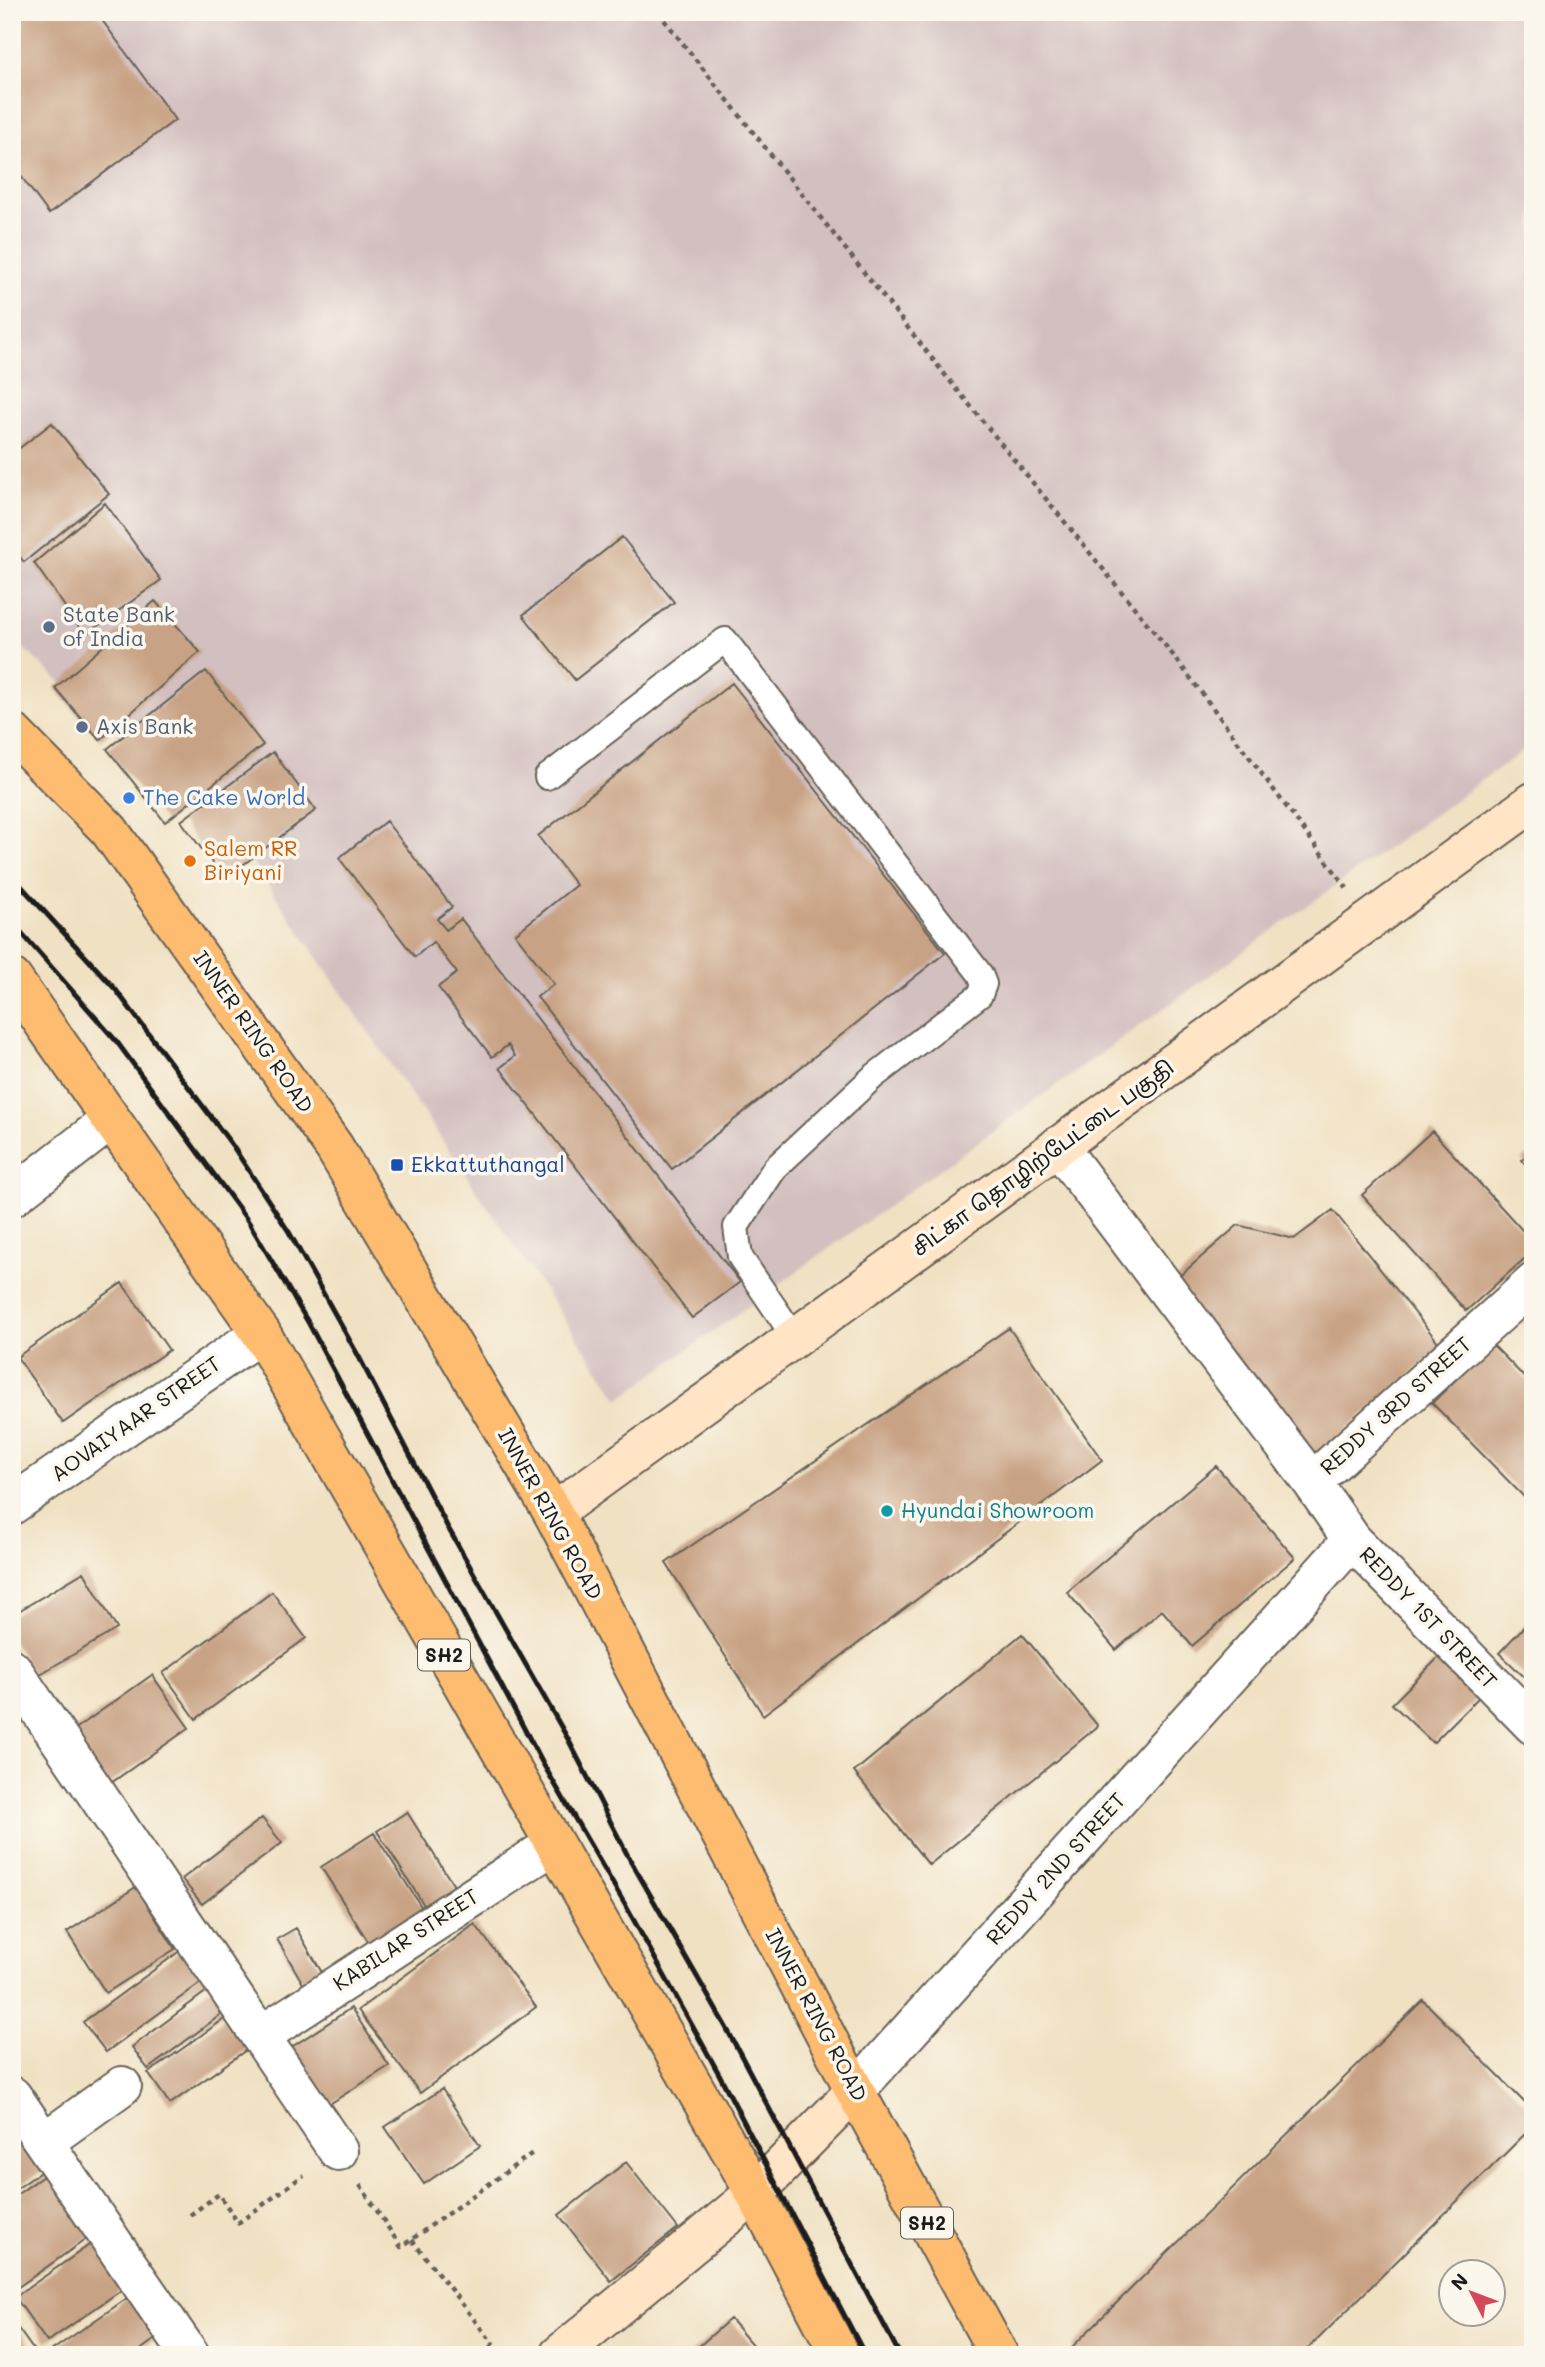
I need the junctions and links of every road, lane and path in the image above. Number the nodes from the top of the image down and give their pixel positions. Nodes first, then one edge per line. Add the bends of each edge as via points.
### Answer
1 (658, 12) edge
2 (12, 732) edge
3 (547, 777) dead end
4 (1533, 802) edge
5 (1370, 920) junction
6 (12, 978) edge
7 (111, 1120) junction
8 (1058, 1146) junction
9 (12, 1197) edge
10 (1533, 1283) edge
11 (261, 1334) junction
12 (794, 1338) junction
13 (1312, 1482) junction
14 (12, 1505) edge
15 (553, 1513) junction
16 (1352, 1541) junction
17 (12, 1669) edge
18 (1533, 1725) edge
19 (553, 1845) junction
20 (260, 2036) junction
21 (122, 2085) dead end
22 (855, 2091) junction
23 (12, 2096) edge
24 (44, 2142) junction
25 (338, 2151) junction
26 (534, 2152) dead end
27 (755, 2193) junction
28 (190, 2215) dead end
29 (412, 2240) junction
30 (494, 2345) junction
31 (190, 2355) edge
32 (481, 2355) edge
33 (502, 2355) edge
34 (559, 2355) edge
35 (840, 2355) edge
36 (999, 2355) edge

1 - 5 path via 1177,660
2 - 15 main road, INNER RING ROAD / SH2 via 109,830 334,1147
3 - 12 lane via 726,640 980,974 984,984 980,995 873,1077 775,1168 736,1227 740,1257
4 - 5 street, சிட்கா தொழிற்பேட்டை பகுதி
5 - 8 street, சிட்கா தொழிற்பேட்டை பகுதி
6 - 7 main road, SH2
7 - 9 street
7 - 11 main road, SH2
8 - 12 street, சிட்கா தொழிற்பேட்டை பகுதி
8 - 13 street
10 - 13 street, REDDY 3RD STREET
11 - 14 street, AOVAIYAAR STREET
11 - 19 main road, SH2
12 - 15 street, சிட்கா தொழிற்பேட்டை பகுதி
13 - 16 street, REDDY 3RD STREET
15 - 22 main road, INNER RING ROAD / SH2
16 - 18 street, REDDY 1ST STREET
16 - 22 street, REDDY 2ND STREET
17 - 20 street
19 - 20 street, KABILAR STREET
19 - 27 main road, SH2
20 - 25 street
21 - 24 street
22 - 27 street, REDDY 2ND STREET
22 - 36 main road, INNER RING ROAD / SH2
23 - 24 street
24 - 31 street
25 - 28 path via 238,2223 219,2194
25 - 29 path via 401,2247
26 - 29 path
27 - 34 street, REDDY 2ND STREET
27 - 35 main road, SH2
29 - 30 path
30 - 32 path
30 - 33 path

